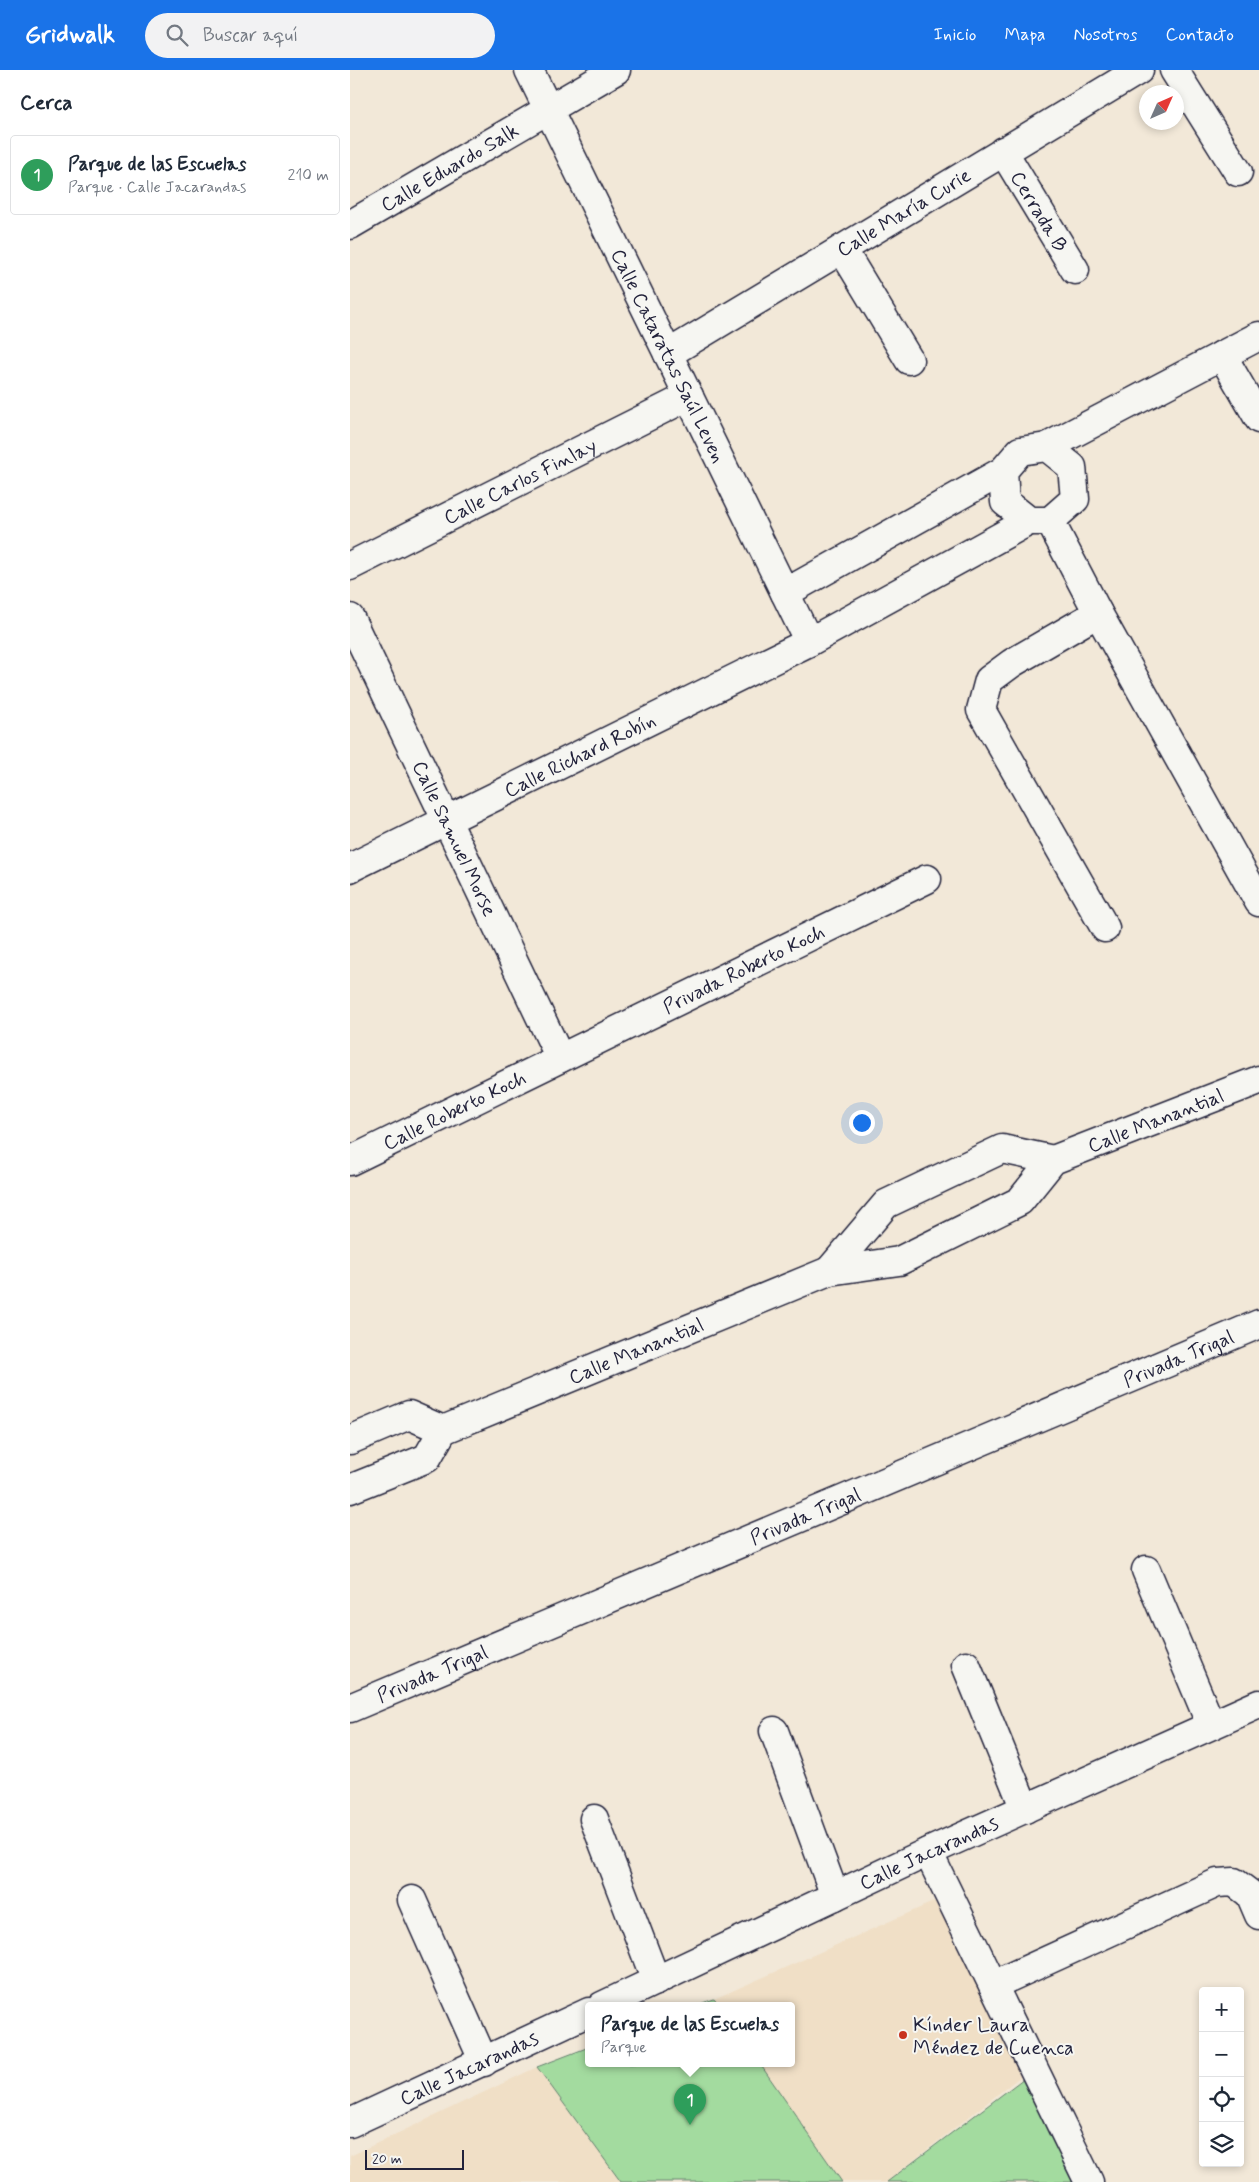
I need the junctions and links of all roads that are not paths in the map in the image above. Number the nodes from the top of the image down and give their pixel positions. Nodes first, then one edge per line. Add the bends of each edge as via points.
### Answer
1 (528, 70) edge
2 (616, 70) edge
3 (1138, 70) edge
4 (1174, 70) edge
5 (548, 110) junction
6 (1003, 152) junction
7 (1238, 172) dead end
8 (350, 225) edge
9 (842, 249) junction
10 (1075, 270) dead end
11 (1259, 336) edge
12 (668, 354) junction
13 (1222, 355) junction
14 (909, 360) dead end
15 (689, 396) junction
16 (1259, 419) edge
17 (1046, 447) junction
18 (1002, 471) junction
19 (1040, 521) junction
20 (350, 566) edge
21 (785, 593) junction
22 (1098, 613) junction
23 (350, 618) edge
24 (809, 642) junction
25 (446, 820) junction
26 (350, 868) edge
27 (927, 879) dead end
28 (1259, 902) edge
29 (1105, 928) dead end
30 (560, 1058) junction
31 (1259, 1080) edge
32 (1053, 1160) junction
33 (350, 1161) edge
34 (829, 1270) junction
35 (1259, 1324) edge
36 (443, 1430) junction
37 (350, 1440) edge
38 (350, 1489) edge
39 (1146, 1570) dead end
40 (966, 1665) dead end
41 (1259, 1704) edge
42 (350, 1708) edge
43 (1211, 1725) junction
44 (774, 1731) dead end
45 (1024, 1809) junction
46 (594, 1818) dead end
47 (928, 1852) junction
48 (835, 1896) junction
49 (412, 1900) dead end
50 (1259, 1915) edge
51 (656, 1981) junction
52 (993, 1985) junction
53 (611, 2002) edge
54 (585, 2014) edge
55 (484, 2062) junction
56 (350, 2123) edge
57 (1089, 2182) edge

1 - 5 street, Calle Cataratas Saúl Leven
2 - 5 street, Calle Eduardo Salk
3 - 6 street, Calle María Curie
4 - 7 street
5 - 8 street, Calle Eduardo Salk
5 - 12 street, Calle Cataratas Saúl Leven
6 - 9 street, Calle María Curie
6 - 10 street, Cerrada B
9 - 12 street, Calle María Curie
9 - 14 street
11 - 13 street
12 - 15 street, Calle Cataratas Saúl Leven
13 - 16 street
13 - 17 street
15 - 20 street, Calle Carlos Finlay
15 - 21 street, Calle Cataratas Saúl Leven
17 - 18 street via 1020,451
17 - 19 street via 1072,467 1074,499
18 - 19 street via 1005,502
18 - 21 street
19 - 22 street
19 - 24 street, Calle Richard Robín
21 - 24 street, Calle Cataratas Saúl Leven
22 - 28 street
22 - 29 street via 989,680 981,710
23 - 25 street, Calle Samuel Morse
24 - 25 street, Calle Richard Robín
25 - 26 street, Calle Richard Robín
25 - 30 street, Calle Samuel Morse
27 - 30 street, Privada Roberto Koch
30 - 33 street, Calle Roberto Koch
31 - 32 street, Calle Manantial
32 - 34 street, Calle Manantial via 1020,1200 899,1261
32 - 34 street, Calle Manantial via 1002,1149 886,1204
34 - 36 street, Calle Manantial
35 - 42 street, Privada Trigal
36 - 37 street via 409,1414
36 - 38 street via 427,1458
39 - 43 street
40 - 45 street
41 - 43 street, Calle Jacarandas
43 - 45 street, Calle Jacarandas
44 - 48 street
45 - 47 street, Calle Jacarandas
46 - 51 street
47 - 48 street, Calle Jacarandas
47 - 52 street
48 - 51 street, Calle Jacarandas
49 - 55 street
50 - 52 street via 1250,1894 1234,1882 1217,1883
51 - 53 street, Calle Jacarandas
52 - 57 street
54 - 55 street, Calle Jacarandas
55 - 56 street, Calle Jacarandas

